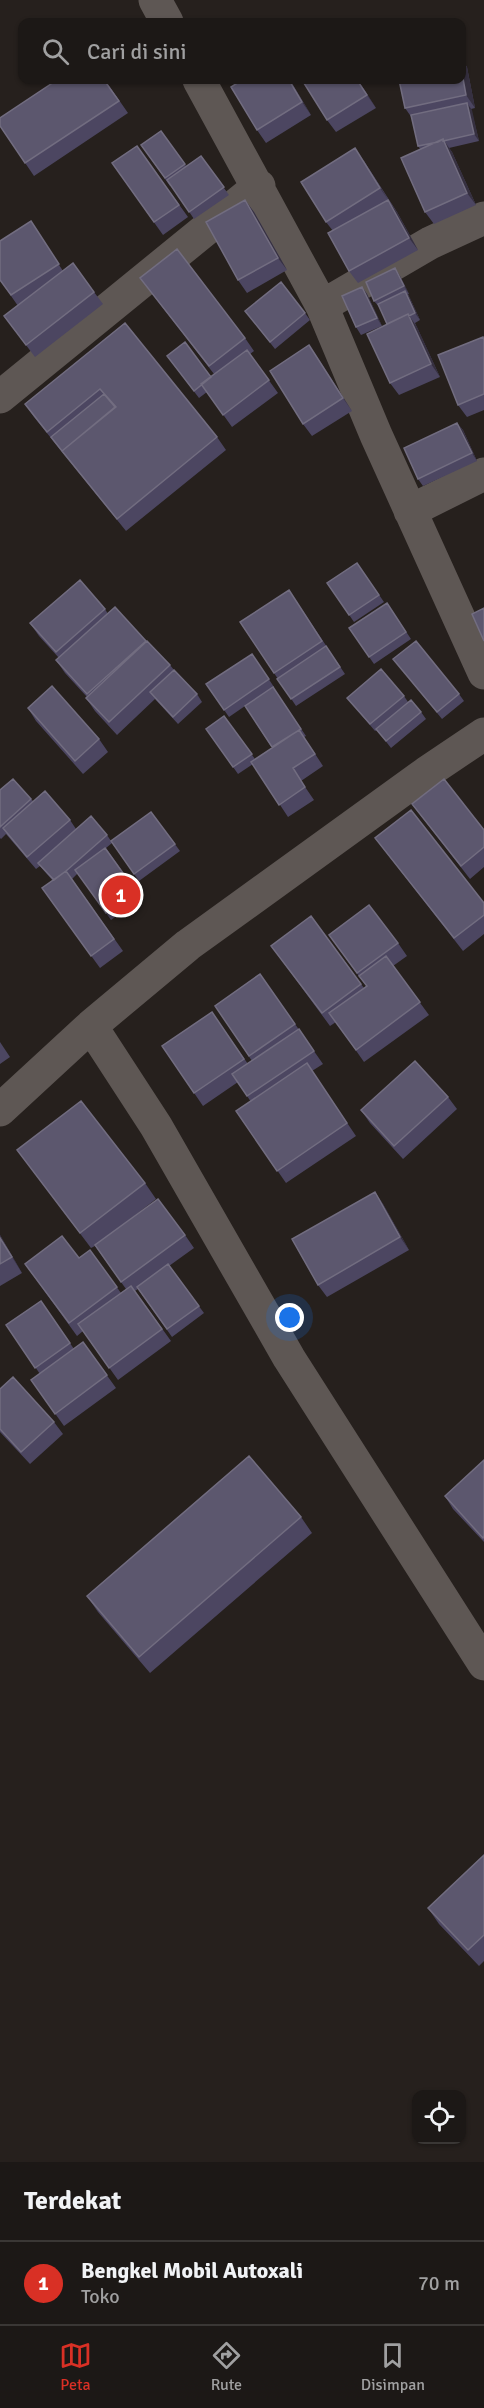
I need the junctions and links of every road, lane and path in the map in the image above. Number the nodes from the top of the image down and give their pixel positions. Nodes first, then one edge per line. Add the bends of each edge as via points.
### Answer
1 (155, 0) edge
2 (165, 18) edge
3 (201, 84) edge
4 (259, 186) junction
5 (484, 218) edge
6 (322, 306) junction
7 (0, 398) edge
8 (484, 474) edge
9 (410, 511) junction
10 (484, 673) edge
11 (484, 734) edge
12 (91, 1026) junction
13 (0, 1110) edge
14 (484, 1665) edge

1 - 2 street
3 - 4 street
4 - 6 street
4 - 7 street
5 - 6 street via 430,243
6 - 9 street
8 - 9 street
9 - 10 street
11 - 12 street via 188,945
12 - 13 street
12 - 14 street via 156,1126 289,1358

